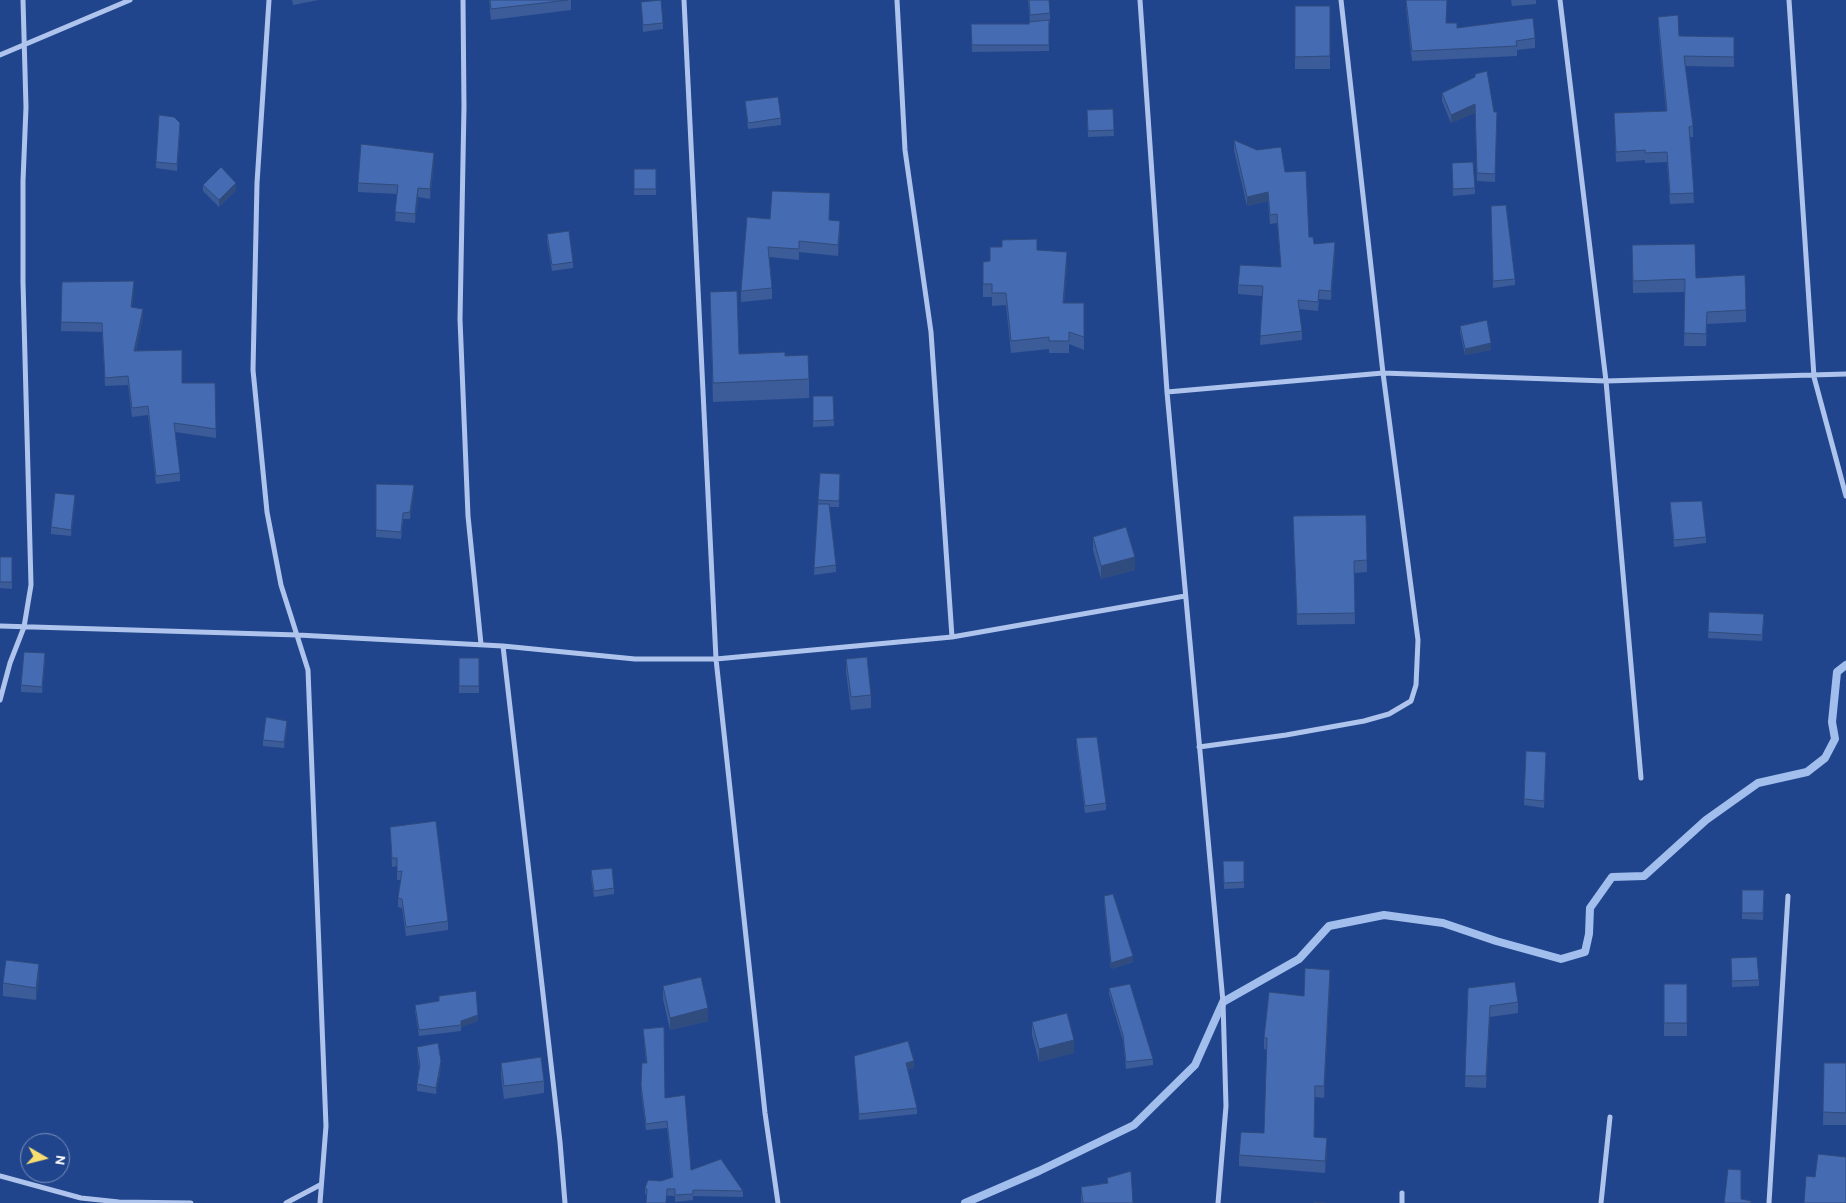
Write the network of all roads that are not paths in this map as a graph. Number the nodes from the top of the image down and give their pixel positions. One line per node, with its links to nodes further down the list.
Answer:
1 (23, 0): 11 (street)
2 (130, 0): 11 (street)
3 (269, 0): 22 (street)
4 (463, 0): 24 (street)
5 (684, 0): 26 (street)
6 (897, 0): 23 (street)
7 (1140, 0): 17 (street)
8 (1342, 0): 13 (street)
9 (1560, 0): 16 (street)
10 (1789, 0): 15 (street)
11 (26, 43): 12 (street); 21 (street)
12 (0, 55)
13 (1383, 373): 16 (street); 17 (street); 28 (street)
14 (1846, 374): 15 (street)
15 (1814, 377): 16 (street); 18 (street)
16 (1606, 381): 29 (street)
17 (1166, 392): 19 (street)
18 (1846, 496)
19 (1185, 596): 23 (street); 28 (street)
20 (0, 626): 21 (street)
21 (24, 627): 22 (street); 27 (street)
22 (298, 635): 24 (street); 33 (street)
23 (952, 636): 26 (street)
24 (481, 644): 25 (street)
25 (503, 646): 26 (street); 38 (street)
26 (716, 659): 39 (street)
27 (0, 700)
28 (1199, 747): 40 (street)
29 (1641, 778)
30 (1788, 896): 43 (street)
31 (1610, 1117): 42 (street)
32 (0, 1176): 35 (street)
33 (320, 1185): 36 (street); 37 (street)
34 (1402, 1193): 41 (street)
35 (192, 1203)
36 (286, 1203)
37 (320, 1203)
38 (565, 1203)
39 (778, 1203)
40 (1218, 1203)
41 (1402, 1203)
42 (1602, 1203)
43 (1769, 1203)

